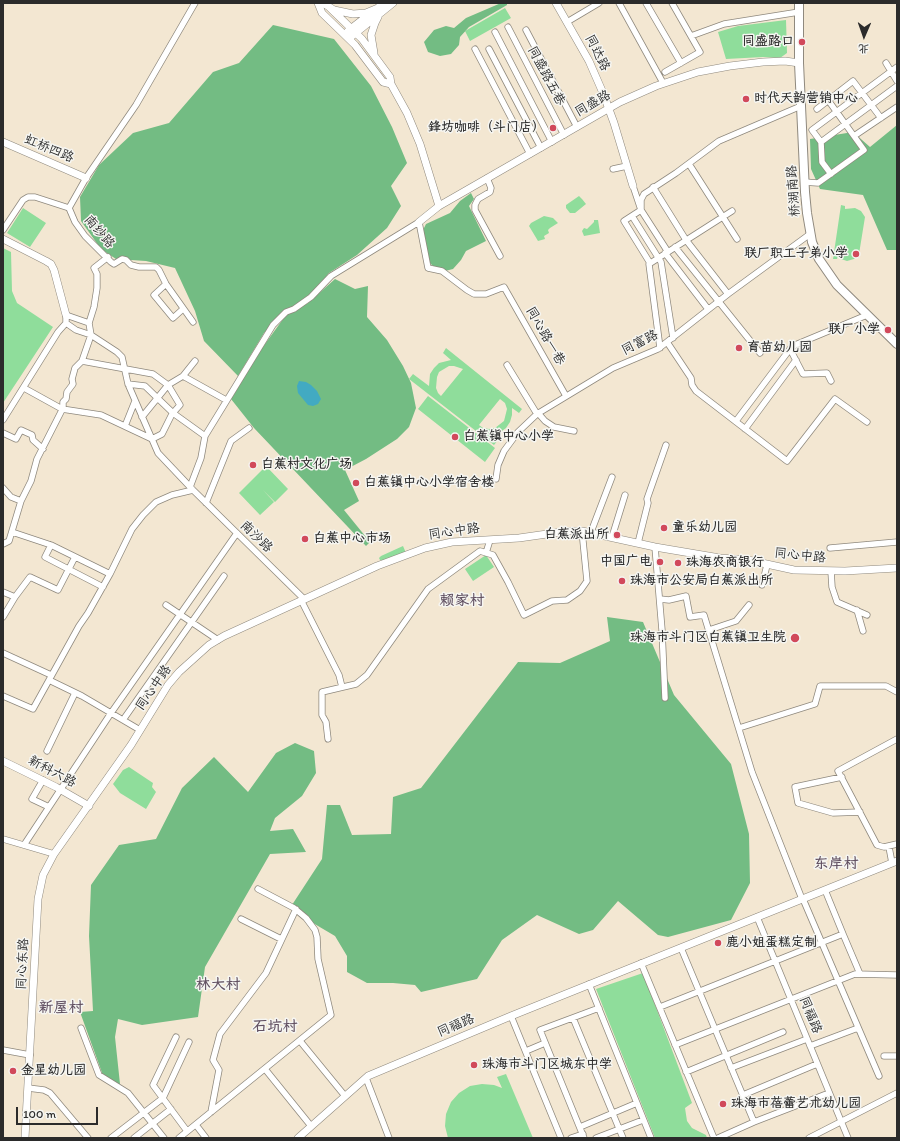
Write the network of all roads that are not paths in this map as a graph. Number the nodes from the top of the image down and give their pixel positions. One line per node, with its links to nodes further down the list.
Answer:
1 (196, 3): 54 (street)
2 (318, 3): 17 (street)
3 (393, 3): 11 (street)
4 (556, 3): 12 (street, 同达路)
5 (599, 3): 12 (street)
6 (619, 3): 28 (street)
7 (646, 3): 22 (street)
8 (672, 3): 18 (street)
9 (326, 5): 11 (street); 15 (street)
10 (799, 7): 18 (street); 23 (main road, 桥湖南路)
11 (381, 8): 15 (street); 21 (street)
12 (567, 22): 37 (street, 同达路)
13 (508, 26): 43 (street, 同盛路五巷)
14 (526, 30): 42 (street)
15 (353, 31): 17 (street); 21 (street)
16 (494, 32): 46 (street)
17 (347, 36): 30 (street)
18 (691, 36): 22 (street)
19 (475, 49): 49 (street)
20 (489, 49): 48 (street)
21 (377, 60): 30 (street)
22 (681, 63): 27 (street)
23 (798, 63): 35 (main road, 桥湖南路); 37 (street, 同盛路)
24 (886, 63): 26 (street)
25 (897, 67): 26 (street)
26 (891, 71): 29 (street); 32 (street)
27 (665, 72)
28 (662, 81)
29 (897, 81)
30 (390, 84): 59 (street)
31 (897, 86): 34 (street)
32 (862, 93): 33 (street); 34 (street); 39 (street)
33 (828, 100): 38 (street); 39 (street)
34 (871, 105): 40 (street); 41 (street)
35 (801, 106): 50 (street); 56 (main road, 桥湖南路)
36 (897, 107): 40 (street)
37 (609, 109): 42 (street, 同盛路); 51 (street, 同达路)
38 (817, 109)
39 (836, 112): 41 (street); 47 (street)
40 (881, 118): 44 (street)
41 (845, 124): 44 (street); 47 (street)
42 (577, 127): 43 (street, 同盛路)
43 (564, 135): 46 (street, 同盛路)
44 (854, 136): 53 (street)
45 (3, 142): 54 (street, 虹桥四路)
46 (552, 142): 48 (street, 同盛路)
47 (821, 142): 53 (street)
48 (541, 148): 49 (street, 同盛路)
49 (530, 154): 55 (street, 同盛路)
50 (689, 164): 58 (street); 64 (street)
51 (627, 166): 52 (street); 57 (street, 同达路)
52 (614, 169)
53 (831, 174): 56 (street)
54 (86, 178): 60 (street)
55 (487, 178): 59 (street, 同盛路); 73 (street)
56 (804, 182): 67 (main road, 桥湖南路)
57 (633, 186): 61 (street)
58 (653, 187): 61 (street); 70 (street)
59 (439, 206): 65 (street, 同盛路)
60 (69, 208): 66 (street); 75 (street, 南纱路)
61 (641, 210): 63 (street); 72 (street)
62 (732, 211): 64 (street)
63 (632, 216): 74 (street); 76 (street)
64 (722, 217): 69 (street); 70 (street)
65 (419, 222): 103 (street, 同心路一巷); 105 (street)
66 (3, 230)
67 (810, 234): 78 (street, 同富路); 82 (main road, 桥湖南路)
68 (3, 239): 83 (street)
69 (737, 239)
70 (686, 240): 71 (street); 78 (street)
71 (675, 247): 72 (street); 79 (street)
72 (667, 253): 74 (street); 81 (street)
73 (500, 256)
74 (659, 257): 76 (street); 87 (street)
75 (108, 258): 77 (street); 85 (street, 南纱路)
76 (650, 263): 90 (street)
77 (166, 284): 80 (street); 80 (street)
78 (728, 294): 79 (street, 同富路)
79 (718, 301): 81 (street, 同富路); 92 (street)
80 (184, 309): 84 (street)
81 (708, 309): 87 (street, 同富路)
82 (867, 315): 89 (main road, 桥湖南路); 91 (street)
83 (66, 319): 85 (street); 86 (street, 南沙路); 102 (street)
84 (193, 322)
85 (89, 323): 86 (street, 南纱路)
86 (91, 335): 94 (street); 97 (street, 南沙路)
87 (673, 338): 88 (street, 同富路)
88 (667, 342): 90 (street, 同富路); 112 (street)
89 (897, 344)
90 (660, 348): 103 (street, 同富路)
91 (790, 349): 93 (street); 112 (street)
92 (760, 353)
93 (796, 360): 99 (street); 116 (street)
94 (82, 361): 97 (street); 107 (street)
95 (195, 361): 98 (street)
96 (507, 365): 109 (street)
97 (125, 368): 100 (street, 南沙路); 101 (street)
98 (183, 376): 101 (street); 105 (street)
99 (831, 381)
100 (128, 384): 104 (street); 106 (street, 南沙路)
101 (168, 386): 104 (street); 108 (street)
102 (24, 388): 107 (street); 111 (street)
103 (566, 396): 109 (street, 同富路)
104 (158, 398): 108 (street); 110 (street)
105 (226, 400): 119 (street)
106 (135, 401): 110 (street, 南沙路); 114 (street)
107 (62, 409): 114 (street); 122 (street)
108 (173, 413): 119 (street); 120 (street)
109 (537, 414): 117 (street); 124 (street, 同富路)
110 (142, 417): 120 (street, 南沙路)
111 (3, 420)
112 (736, 421): 116 (street)
113 (866, 422): 116 (street)
114 (125, 426): 120 (street)
115 (248, 428): 129 (street)
116 (745, 429)
117 (574, 431)
118 (3, 433): 122 (street)
119 (205, 436): 126 (street)
120 (152, 439): 126 (street, 南沙路)
121 (666, 445): 137 (street)
122 (43, 449): 128 (street)
123 (612, 477): 132 (street)
124 (496, 479)
125 (3, 488): 128 (street)
126 (192, 488): 129 (street, 南沙路); 148 (street)
127 (625, 495): 134 (street)
128 (21, 501): 131 (street)
129 (206, 503): 133 (street, 南沙路)
130 (582, 531): 132 (street, 同心中路); 135 (street, 同心中路); 142 (street)
131 (12, 532): 138 (street); 139 (street)
132 (591, 532): 134 (street, 同心中路)
133 (237, 533): 154 (street, 南沙路); 159 (street)
134 (612, 537): 137 (street, 同心中路)
135 (490, 540): 142 (street); 154 (street, 同心中路)
136 (897, 542): 141 (street)
137 (638, 543): 140 (street, 同心中路)
138 (3, 544)
139 (51, 545): 143 (street); 146 (street)
140 (655, 547): 144 (street, 同心中路); 155 (street)
141 (830, 548)
142 (486, 553): 168 (street)
143 (75, 557): 146 (street); 148 (street)
144 (767, 565): 147 (street, 同心中路); 150 (street)
145 (897, 568): 147 (street, 同心中路)
146 (68, 569): 151 (street); 153 (street)
147 (831, 572): 158 (street)
148 (110, 574): 151 (street)
149 (224, 576): 162 (street)
150 (762, 585)
151 (103, 587): 167 (street)
152 (3, 592): 153 (street)
153 (15, 597): 161 (street)
154 (303, 599): 165 (street, 同心中路); 168 (street, 南沙路)
155 (660, 599): 163 (street); 172 (street)
156 (166, 604): 159 (street)
157 (749, 605): 163 (street)
158 (857, 610): 160 (street); 164 (street)
159 (180, 614): 162 (street); 173 (street)
160 (867, 615)
161 (3, 617)
162 (192, 622): 165 (street); 174 (street)
163 (709, 630): 175 (street)
164 (863, 631)
165 (218, 640): 176 (street, 同心中路)
166 (3, 653): 167 (street)
167 (50, 677): 170 (street); 171 (street)
168 (342, 688): 177 (street)
169 (897, 692): 175 (street)
170 (75, 693): 173 (street); 179 (street)
171 (3, 696)
172 (665, 698)
173 (111, 713): 174 (street); 183 (street)
174 (123, 720): 176 (street)
175 (739, 728): 195 (street)
176 (140, 730): 184 (street, 同心中路)
177 (328, 739)
178 (897, 739): 181 (street)
179 (47, 751)
180 (3, 762): 182 (street, 新科六路)
181 (842, 777): 186 (street); 186 (street)
182 (43, 780): 183 (street, 新科六路); 185 (street)
183 (60, 789): 184 (street, 新科六路); 185 (street)
184 (89, 806): 191 (street, 同心东路)
185 (49, 807): 189 (street)
186 (860, 812): 190 (street)
187 (3, 839): 189 (street)
188 (897, 844): 190 (street)
189 (24, 845): 191 (street)
190 (889, 847): 192 (street)
191 (54, 854): 228 (street, 同心东路)
192 (894, 862): 194 (street, 同福路)
193 (258, 889): 196 (street)
194 (825, 890): 195 (street, 同福路); 199 (street)
195 (802, 899): 197 (street, 同福路); 201 (street)
196 (296, 909): 200 (street); 221 (street)
197 (757, 918): 202 (street, 同福路); 203 (street, 同福路)
198 (241, 919): 200 (street)
199 (843, 934): 201 (street); 205 (street)
200 (281, 939): 246 (street)
201 (822, 942): 203 (street); 207 (street)
202 (681, 948): 204 (street, 同福路); 209 (street)
203 (775, 961): 209 (street); 210 (street, 同福路)
204 (641, 963): 208 (street, 同福路); 211 (street)
205 (860, 974): 206 (street); 207 (street)
206 (897, 975)
207 (838, 980): 210 (street); 216 (street)
208 (589, 984): 212 (street); 213 (street, 同福路)
209 (699, 991): 211 (street); 217 (street)
210 (790, 1000): 217 (street); 220 (street, 同福路)
211 (660, 1007): 224 (street)
212 (599, 1008): 214 (street); 244 (street)
213 (511, 1016): 227 (street); 237 (street, 同福路)
214 (573, 1018): 223 (street); 248 (street)
215 (81, 1028): 247 (street)
216 (858, 1028): 225 (street); 236 (street)
217 (715, 1029): 224 (street); 229 (street)
218 (783, 1032): 229 (street)
219 (176, 1037): 243 (street)
220 (807, 1039): 225 (street, 同福路); 233 (street)
221 (300, 1041): 234 (street); 242 (street)
222 (189, 1042): 243 (street)
223 (545, 1043): 227 (street); 255 (street)
224 (675, 1045): 235 (street)
225 (810, 1046): 232 (street, 同福路)
226 (3, 1050): 228 (street)
227 (526, 1051): 269 (street)
228 (30, 1054): 238 (street, 同心东路)
229 (726, 1056): 233 (street); 235 (street)
230 (884, 1056): 231 (street)
231 (897, 1056)
232 (817, 1064): 239 (street, 同福路); 241 (street)
233 (731, 1068): 241 (street)
234 (265, 1069): 246 (street); 254 (street)
235 (686, 1072): 274 (street)
236 (879, 1076)
237 (366, 1078): 242 (street, 同福路); 268 (street)
238 (28, 1088): 260 (street, 同心东路); 261 (street)
239 (829, 1093): 250 (street, 同福路); 251 (street)
240 (897, 1093): 250 (street)
241 (742, 1095): 251 (street)
242 (345, 1096): 254 (street, 同福路)
243 (163, 1098): 245 (street); 247 (street)
244 (637, 1104): 248 (street); 249 (street)
245 (171, 1109): 252 (street); 257 (street)
246 (211, 1112): 253 (street)
247 (144, 1113): 252 (street); 262 (street)
248 (613, 1113): 255 (street); 256 (street)
249 (643, 1120): 256 (street); 273 (street)
250 (841, 1121): 276 (street); 277 (street, 同福路)
251 (754, 1122): 275 (street)
252 (152, 1124): 263 (street); 264 (street)
253 (196, 1125): 257 (street); 258 (street)
254 (311, 1126): 267 (street, 同福路)
255 (580, 1126): 259 (street)
256 (620, 1129): 271 (street); 272 (street)
257 (187, 1131): 265 (street)
258 (204, 1136): 266 (street)
259 (583, 1136): 270 (street)
260 (25, 1138)
261 (88, 1138)
262 (111, 1138)
263 (134, 1138)
264 (164, 1138)
265 (179, 1138)
266 (211, 1138)
267 (298, 1138)
268 (388, 1138)
269 (561, 1138)
270 (571, 1138)
271 (596, 1138)
272 (623, 1138)
273 (651, 1138)
274 (714, 1138)
275 (718, 1138)
276 (809, 1138)
277 (848, 1138)

